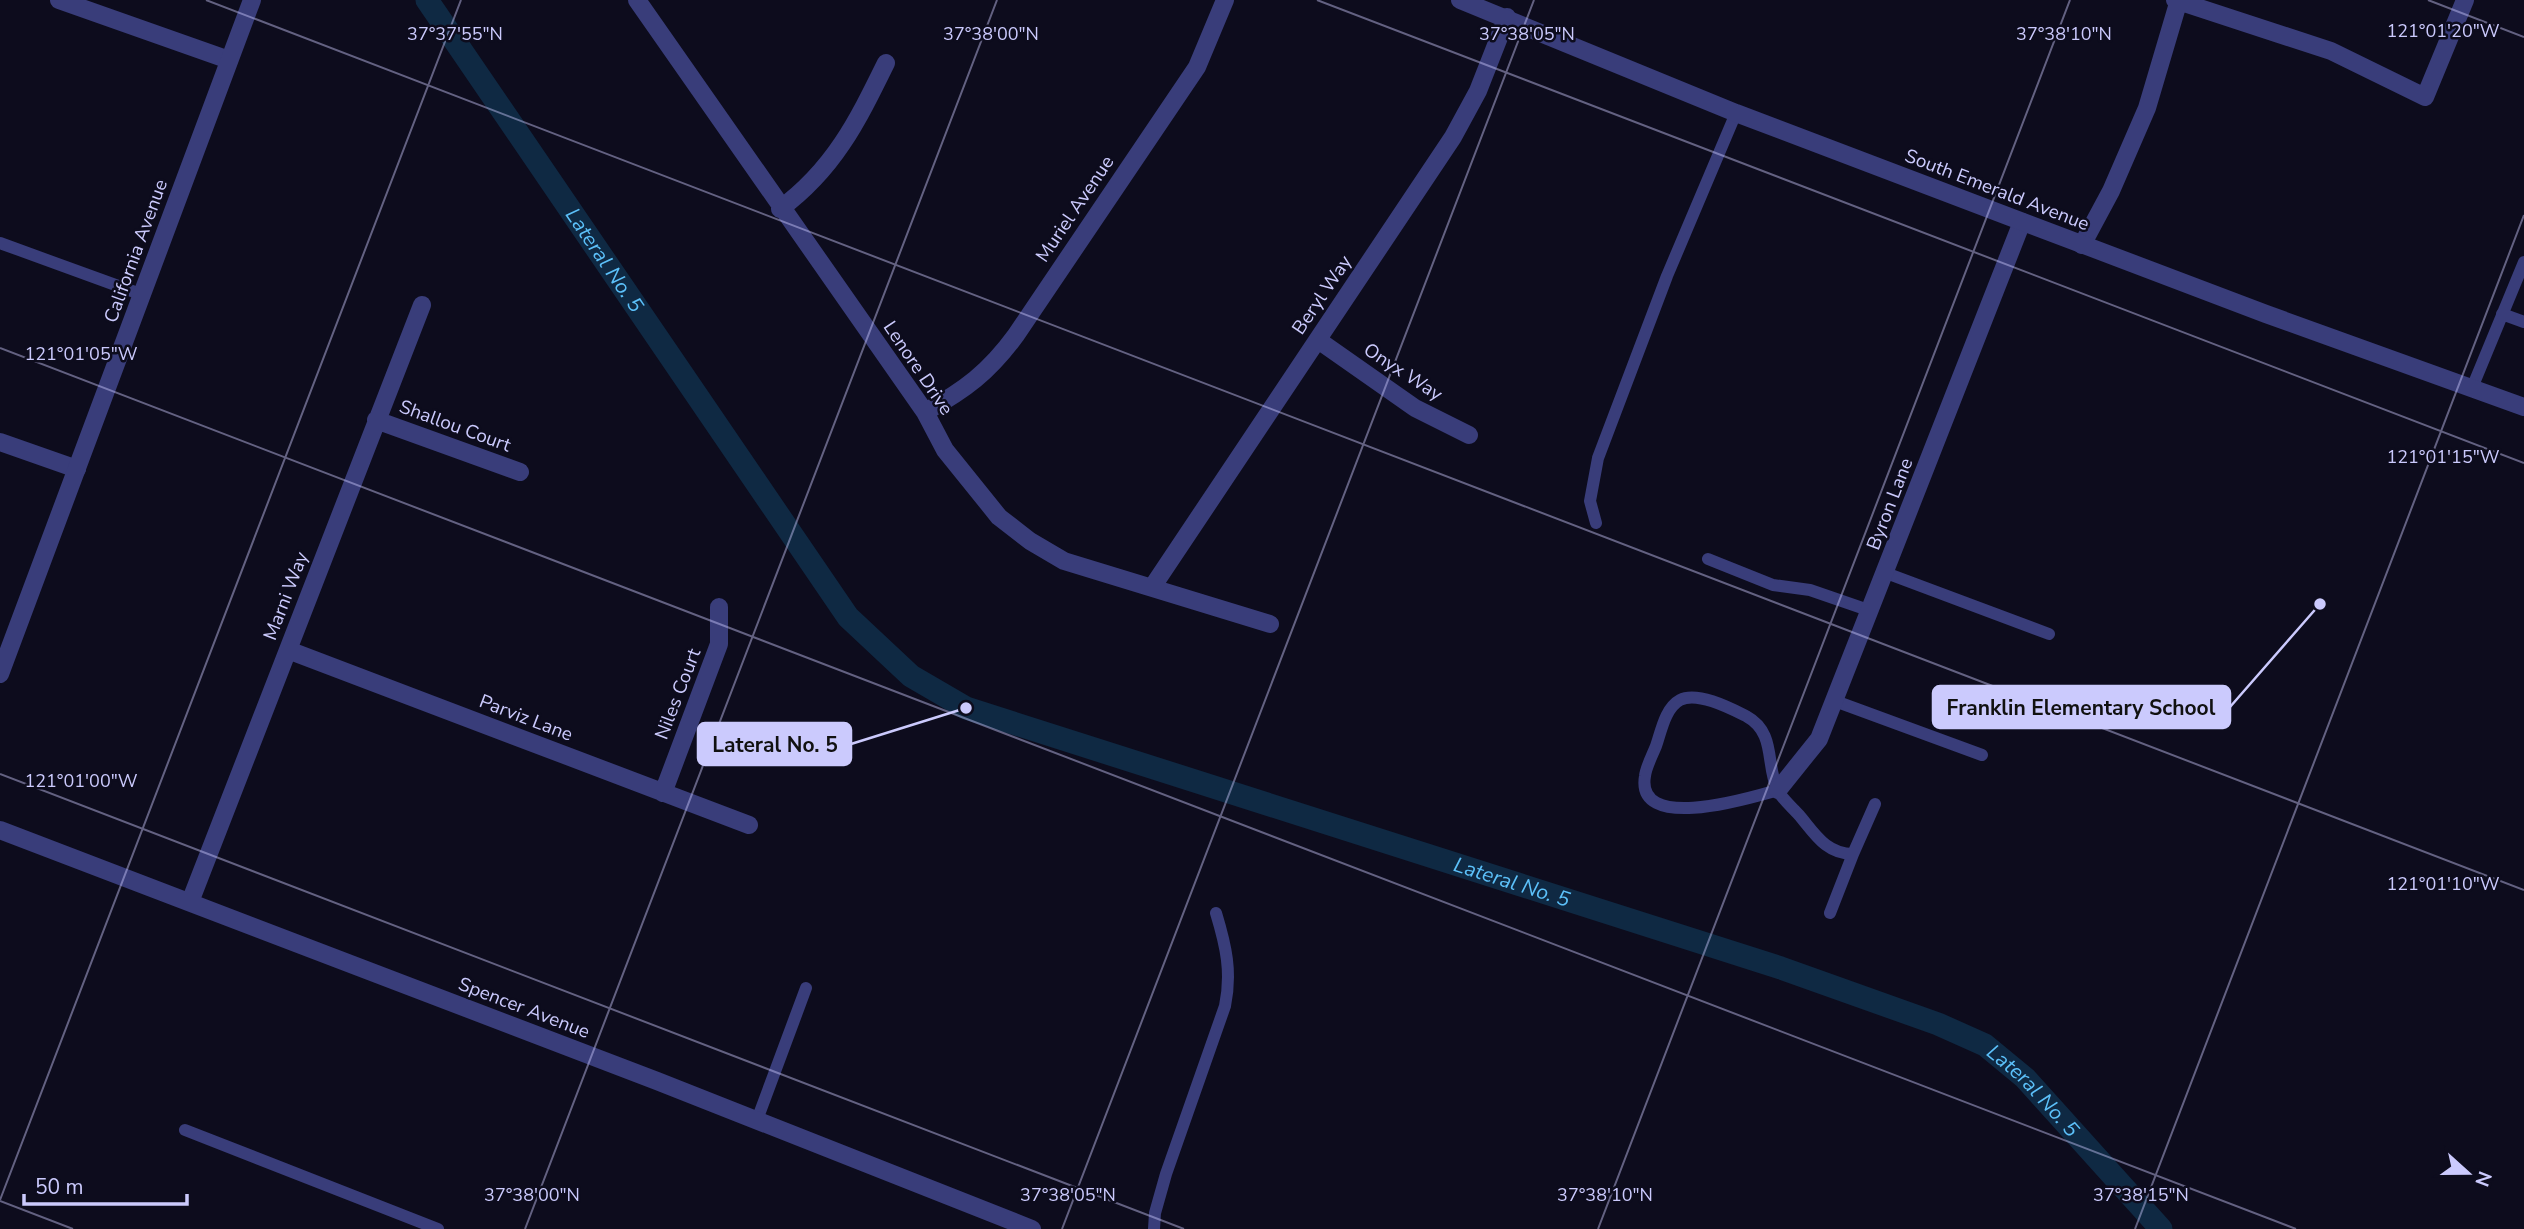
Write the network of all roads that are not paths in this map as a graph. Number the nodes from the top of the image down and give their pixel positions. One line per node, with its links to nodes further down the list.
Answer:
1 (59, 0): 9 (street)
2 (252, 0): 9 (street, California Avenue)
3 (637, 0): 12 (street, Lenore Drive)
4 (1225, 0): 24 (street, Muriel Avenue)
5 (1460, 0): 8 (street, South Emerald Avenue)
6 (2177, 0): 7 (street); 15 (street)
7 (2465, 0)
8 (1507, 18): 11 (street, South Emerald Avenue); 21 (street, Beryl Way)
9 (229, 60): 17 (street, California Avenue)
10 (886, 63): 12 (street)
11 (1736, 113): 13 (street, South Emerald Avenue); 30 (lane)
12 (780, 209): 24 (street, Lenore Drive)
13 (2022, 222): 15 (street, South Emerald Avenue); 32 (street, Byron Lane)
14 (0, 243): 17 (lane)
15 (2082, 244): 22 (street, South Emerald Avenue)
16 (2524, 262): 19 (lane)
17 (143, 295): 28 (street, California Avenue)
18 (422, 305): 25 (street, Marni Way)
19 (2502, 314): 20 (lane); 22 (lane)
20 (2524, 322)
21 (1318, 340): 26 (street, Onyx Way); 33 (street, Beryl Way)
22 (2472, 388): 23 (street, South Emerald Avenue)
23 (2524, 407)
24 (925, 412): 33 (street, Lenore Drive)
25 (376, 420): 29 (street, Shallou Court); 38 (street, Marni Way)
26 (1469, 435)
27 (0, 442): 28 (street)
28 (78, 469): 39 (street, California Avenue)
29 (520, 472)
30 (1595, 523)
31 (1708, 559): 35 (lane)
32 (1885, 573): 35 (street, Byron Lane); 37 (lane)
33 (1153, 586): 36 (street, Lenore Drive)
34 (719, 607): 43 (street, Niles Court)
35 (1871, 611): 40 (street, Byron Lane)
36 (1269, 624)
37 (2049, 634)
38 (288, 650): 43 (street, Parviz Lane); 48 (street, Marni Way)
39 (1, 667)
40 (1835, 701): 41 (lane); 42 (street, Byron Lane)
41 (1982, 755)
42 (1778, 790): 42 (lane); 47 (lane)
43 (663, 793): 45 (street, Parviz Lane)
44 (1875, 804): 47 (lane)
45 (749, 825)
46 (0, 830): 48 (street, Spencer Avenue)
47 (1853, 853): 50 (lane)
48 (190, 902): 52 (street, Spencer Avenue)
49 (1216, 913): 56 (lane)
50 (1830, 913)
51 (806, 988): 52 (lane)
52 (757, 1120): 55 (street, Spencer Avenue)
53 (185, 1130): 54 (lane)
54 (438, 1229)
55 (1032, 1229)
56 (1154, 1229)

